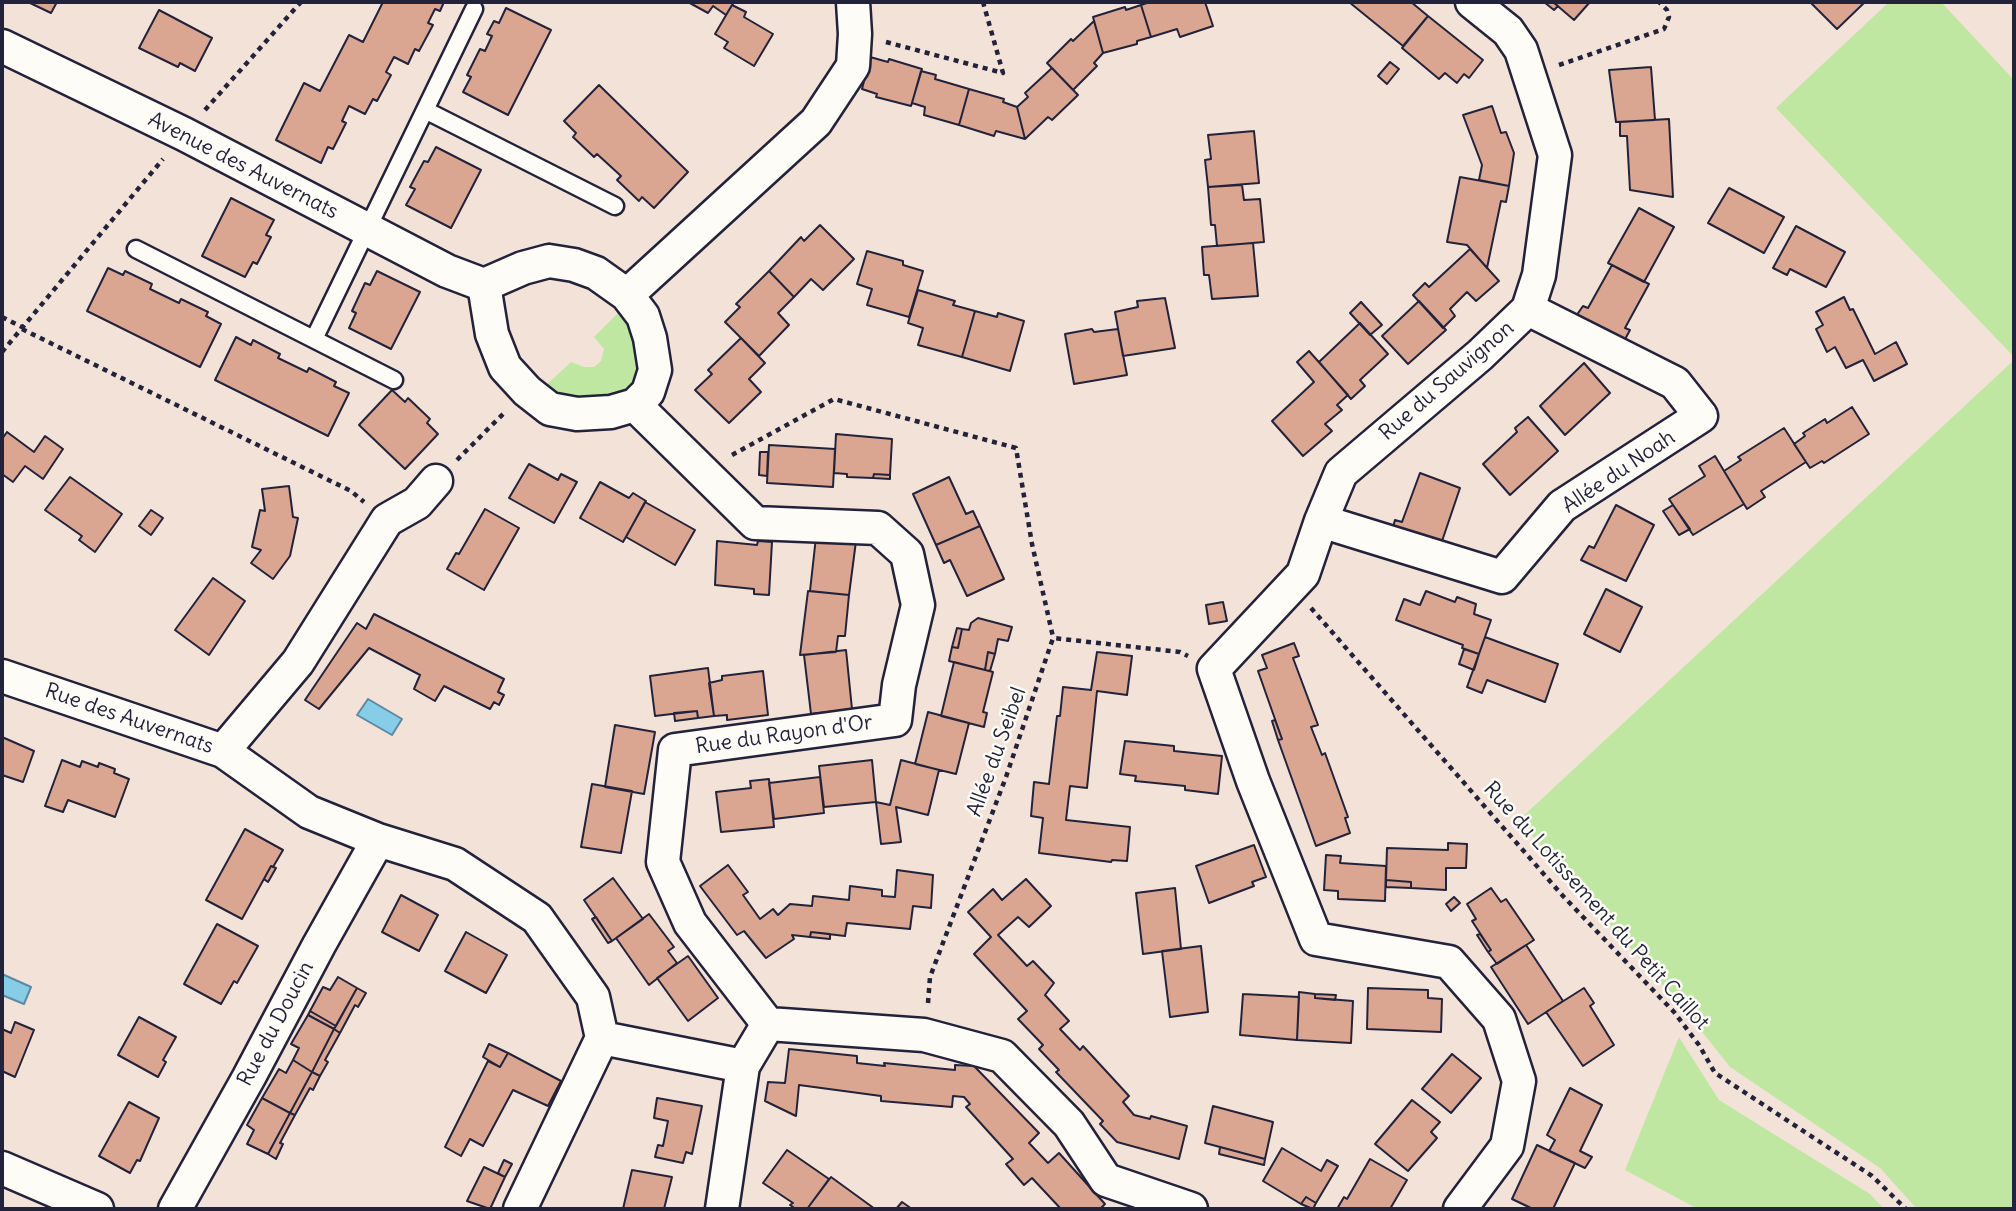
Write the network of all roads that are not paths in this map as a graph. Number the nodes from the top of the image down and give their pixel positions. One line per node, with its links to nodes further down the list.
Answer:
1 (853, 2): 10 (street)
2 (1472, 2): 11 (street, Rue du Sauvignon)
3 (474, 9): 5 (lane)
4 (2, 46): 7 (street, Avenue des Auvernats)
5 (425, 110): 6 (lane); 7 (lane)
6 (615, 206)
7 (367, 230): 9 (street, Avenue des Auvernats); 12 (lane)
8 (136, 249): 12 (lane)
9 (484, 285): 10 (street); 14 (street)
10 (627, 295): 14 (street)
11 (1528, 309): 16 (street, Rue du Sauvignon); 16 (street, Allée du Noah)
12 (314, 339): 13 (lane)
13 (394, 380)
14 (635, 405): 20 (street, Rue du Rayon d'Or)
15 (436, 481): 18 (street)
16 (1321, 521): 29 (street)
17 (2, 676): 18 (street, Rue des Auvernats)
18 (223, 751): 19 (street, Rue des Auvernats)
19 (378, 840): 21 (street, Rue des Auvernats); 25 (street, Rue du Doucin)
20 (768, 1024): 22 (street); 28 (street)
21 (602, 1038): 22 (street); 26 (street)
22 (743, 1066): 27 (street)
23 (2, 1168): 24 (street)
24 (97, 1209)
25 (175, 1209)
26 (520, 1209)
27 (722, 1209)
28 (1191, 1209)
29 (1460, 1209)

